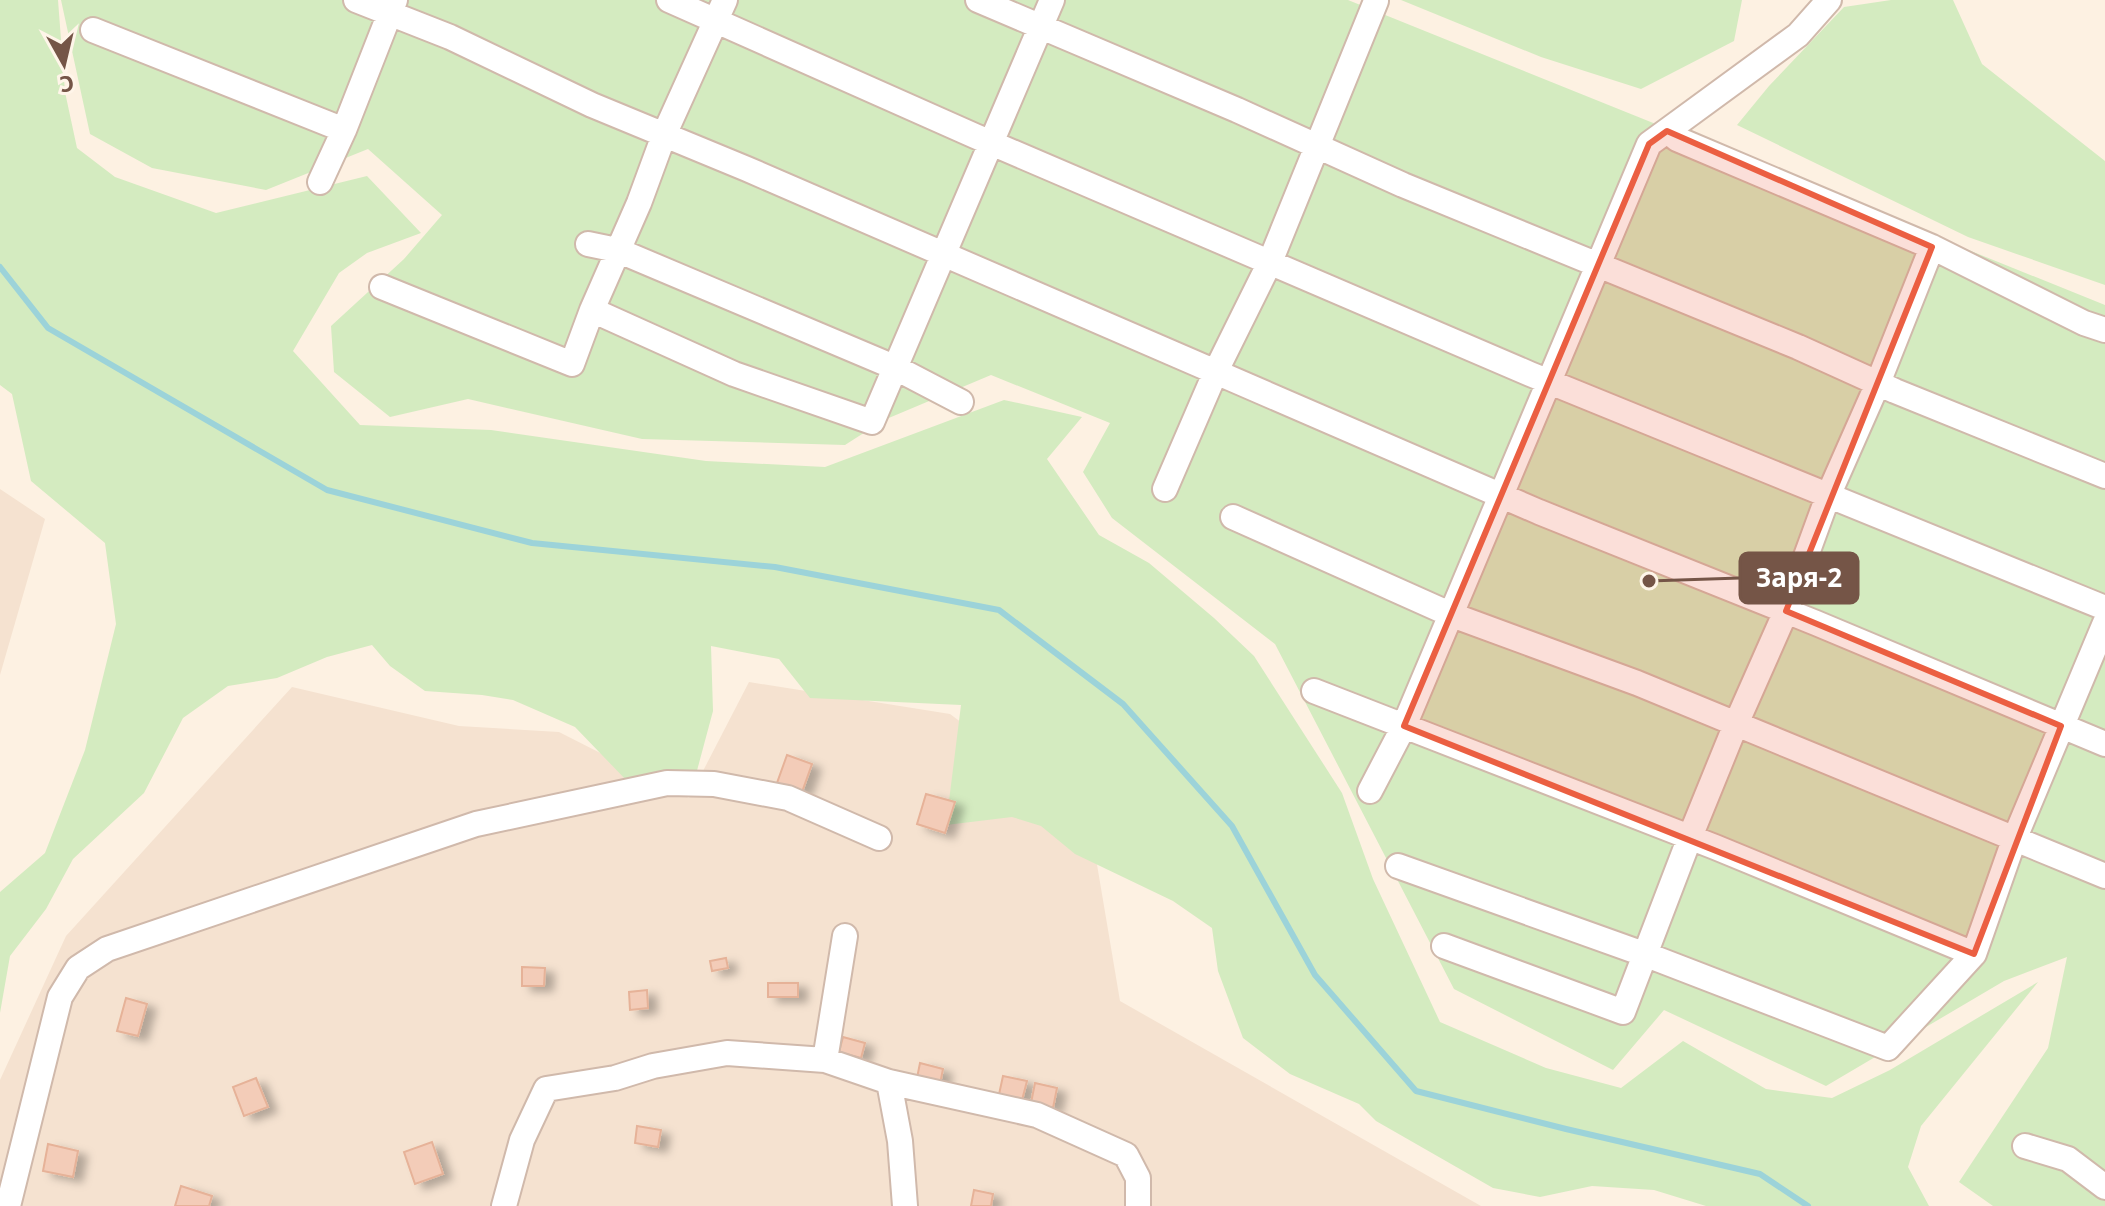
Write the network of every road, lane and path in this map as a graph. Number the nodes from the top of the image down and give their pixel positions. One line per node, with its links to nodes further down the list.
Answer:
1 (356, 0): 7 (street)
2 (669, 0): 8 (street)
3 (978, 0): 9 (street)
4 (1052, 0): 9 (street)
5 (1829, 0): 12 (street)
6 (1376, 1): 15 (street)
7 (392, 7): 11 (street); 13 (street)
8 (721, 10): 13 (street); 14 (street)
9 (1041, 27): 14 (street); 15 (street)
10 (93, 30): 11 (street)
11 (344, 130): 16 (street)
12 (1667, 131): 18 (street); 22 (street)
13 (664, 135): 19 (street); 20 (street)
14 (990, 143): 20 (street); 21 (street)
15 (1317, 146): 21 (street); 22 (street)
16 (320, 182)
17 (588, 244): 19 (street)
18 (1932, 247): 25 (street); 29 (street)
19 (617, 250): 24 (street); 26 (street)
20 (944, 254): 26 (street); 27 (street)
21 (1270, 262): 27 (street); 28 (street)
22 (1598, 265): 28 (street); 29 (street)
23 (382, 287): 24 (street)
24 (592, 310): 26 (street)
25 (2105, 330)
26 (894, 367): 30 (street)
27 (1216, 371): 32 (street); 33 (street)
28 (1547, 381): 33 (street); 34 (street)
29 (1878, 383): 31 (street); 34 (street)
30 (961, 402)
31 (2105, 476)
32 (1165, 489)
33 (1502, 496): 37 (street); 38 (street)
34 (1828, 496): 36 (street); 37 (street)
35 (1233, 517): 38 (street)
36 (2105, 608)
37 (1786, 611): 41 (street); 43 (street)
38 (1452, 615): 41 (street); 42 (street)
39 (2105, 623): 43 (street)
40 (1314, 691): 42 (street)
41 (1736, 724): 46 (street); 48 (street)
42 (1404, 726): 45 (street); 46 (street)
43 (2061, 726): 44 (street); 48 (street)
44 (2105, 744)
45 (1370, 791)
46 (1690, 837): 53 (street); 54 (street)
47 (879, 838): 59 (street)
48 (2014, 840): 50 (street); 54 (street)
49 (1398, 866): 53 (street)
50 (2105, 876)
51 (845, 936): 55 (street)
52 (1444, 946): 53 (street)
53 (1645, 954): 54 (street)
54 (1974, 954)
55 (825, 1060): 56 (street); 60 (street)
56 (889, 1082): 61 (street); 62 (street)
57 (2025, 1146): 58 (street)
58 (2105, 1187)
59 (8, 1206)
60 (504, 1206)
61 (905, 1206)
62 (1138, 1206)

